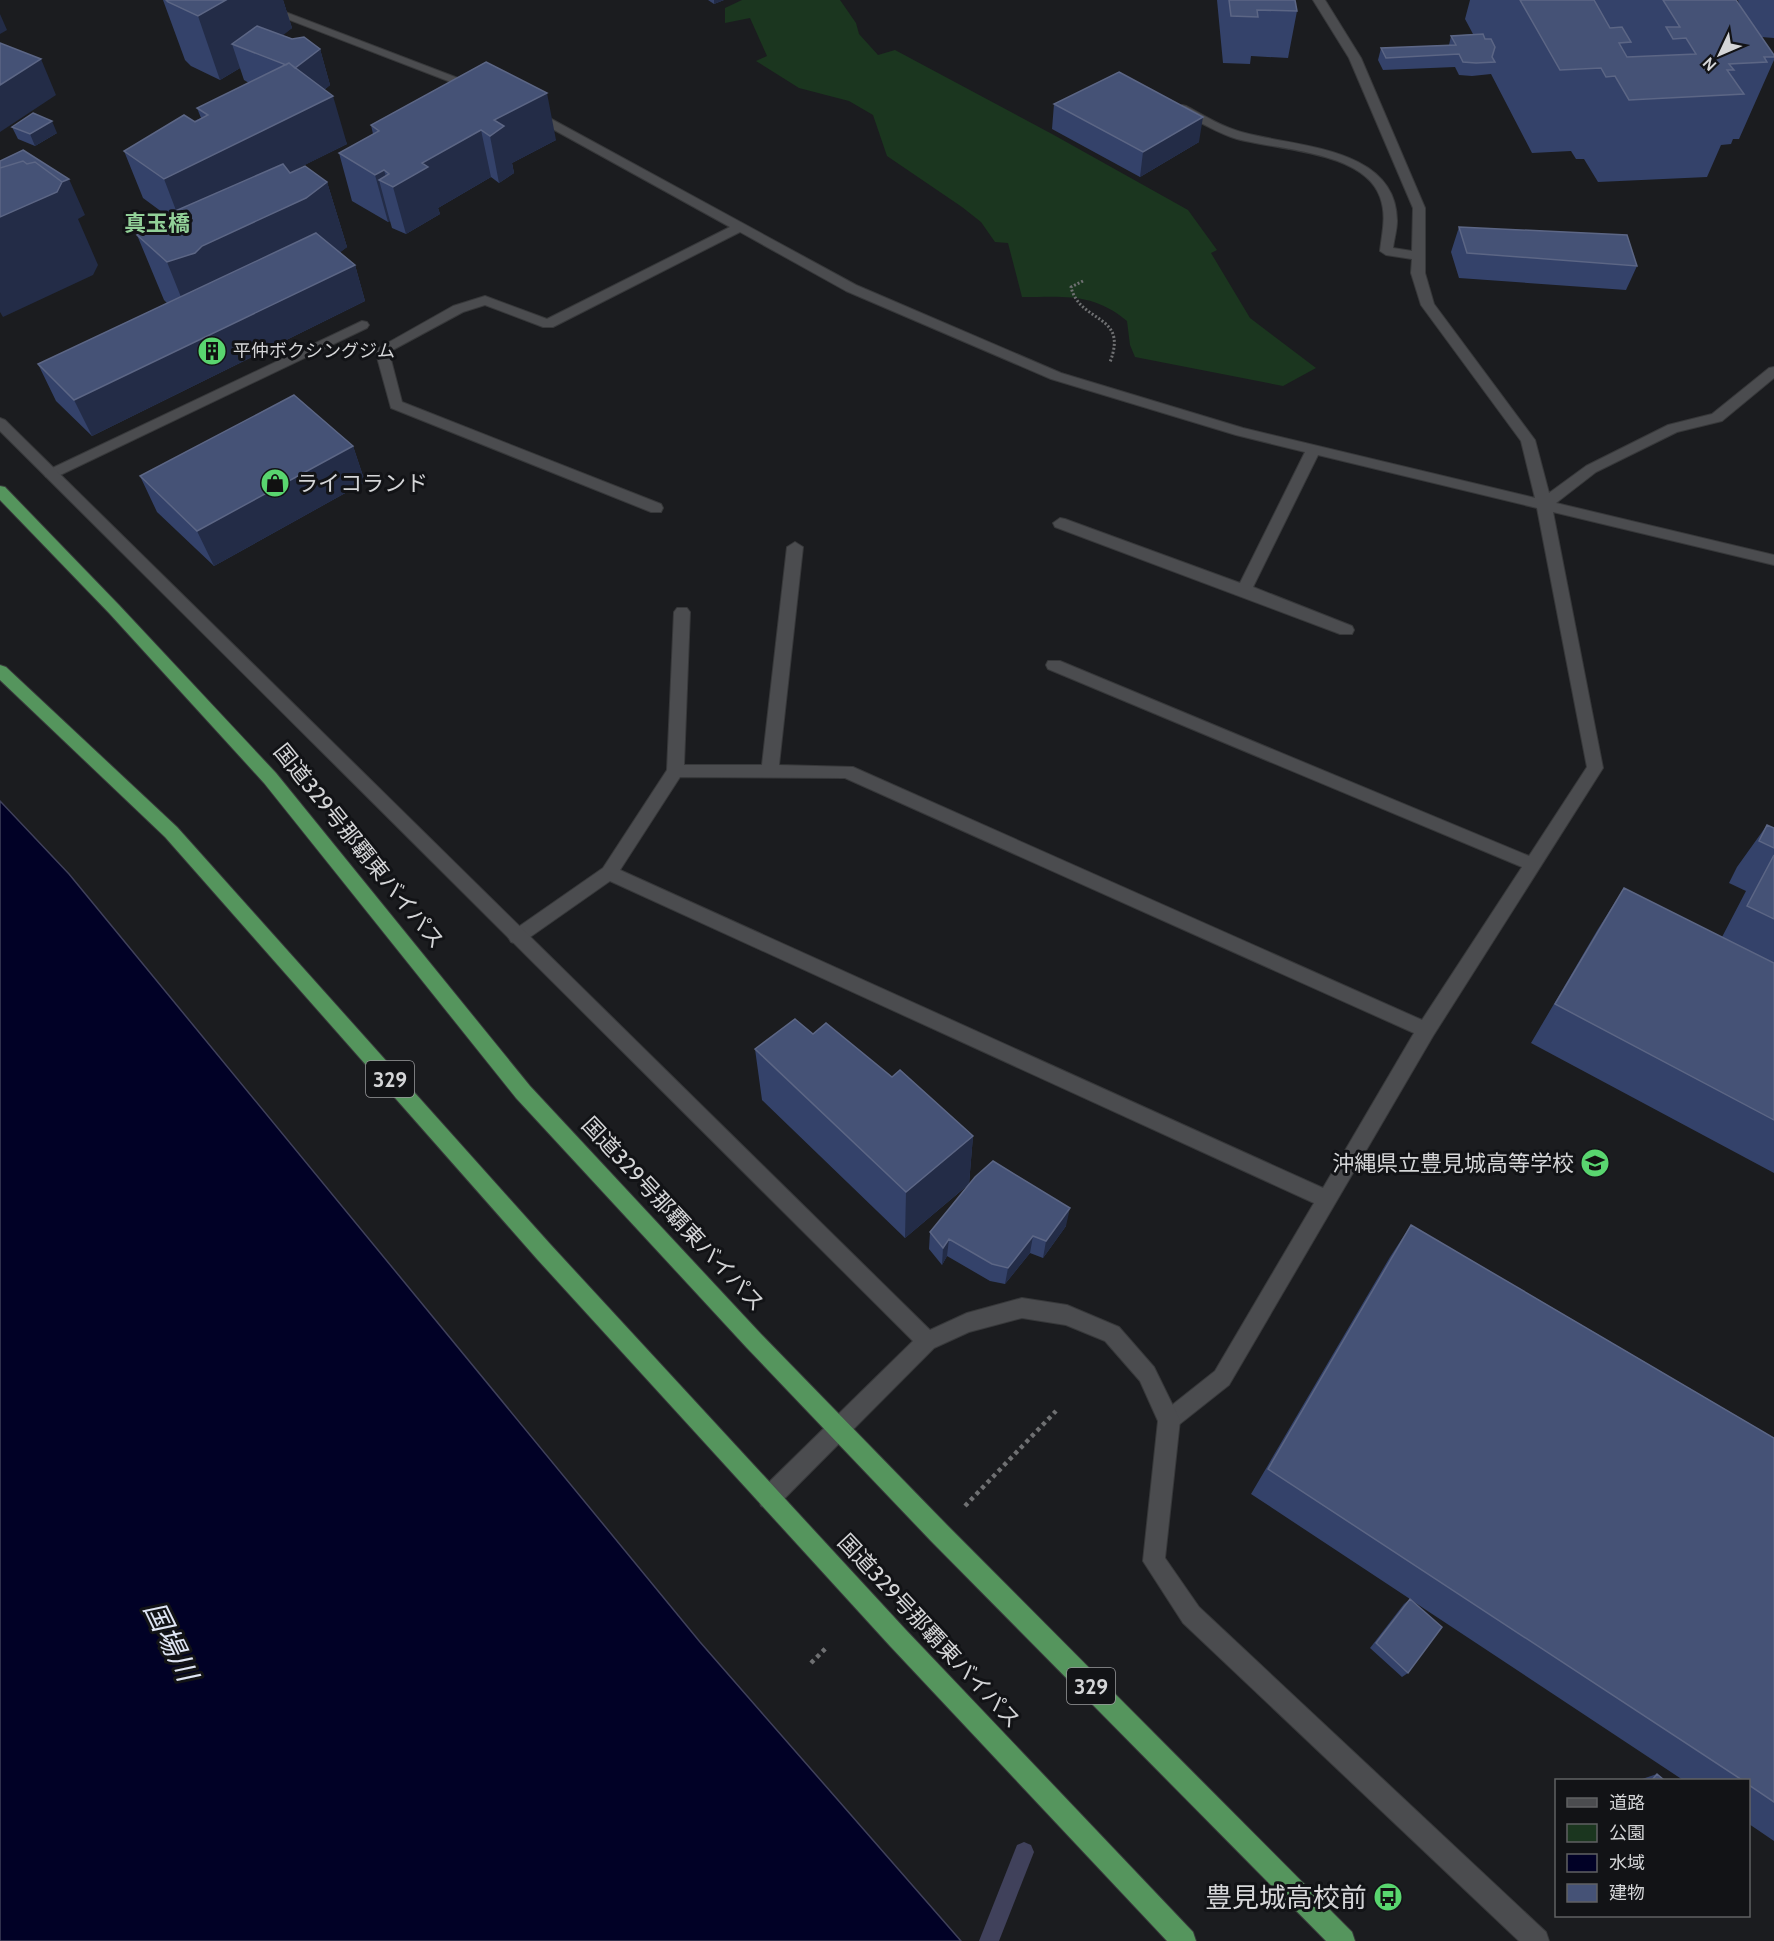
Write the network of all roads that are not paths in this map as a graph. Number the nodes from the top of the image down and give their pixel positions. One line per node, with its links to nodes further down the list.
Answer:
1 (244, 0): 3 (street)
2 (1319, 0): 7 (street)
3 (494, 94)
4 (1166, 101): 7 (street)
5 (525, 109): 6 (street)
6 (740, 227): 11 (street); 15 (street)
7 (1418, 256): 14 (street)
8 (362, 325): 12 (street)
9 (1774, 370): 14 (street)
10 (0, 423): 12 (street)
11 (1314, 449): 14 (street); 19 (street)
12 (51, 474): 28 (street)
13 (0, 491): 33 (highway, 国道329号那覇東バイパス / 329)
14 (1544, 504): 18 (street); 26 (street)
15 (656, 508)
16 (1060, 523): 19 (street)
17 (795, 547): 25 (street)
18 (1774, 560)
19 (1244, 590): 21 (street)
20 (682, 612): 24 (street)
21 (1346, 630)
22 (1054, 665): 26 (street)
23 (0, 671): 34 (highway, 国道329号那覇東バイパス / 329)
24 (675, 771): 25 (street); 27 (street)
25 (770, 772): 29 (street)
26 (1534, 865): 29 (street)
27 (609, 873): 28 (street); 30 (street)
28 (517, 937): 31 (street)
29 (1426, 1030): 30 (street)
30 (1327, 1199): 32 (street)
31 (927, 1341): 32 (street); 33 (street)
32 (1169, 1419): 37 (street)
33 (840, 1429): 34 (street); 36 (highway, 国道329号那覇東バイパス / 329)
34 (769, 1498): 35 (highway, 国道329号那覇東バイパス / 329)
35 (1184, 1941)
36 (1343, 1941)
37 (1537, 1941)

